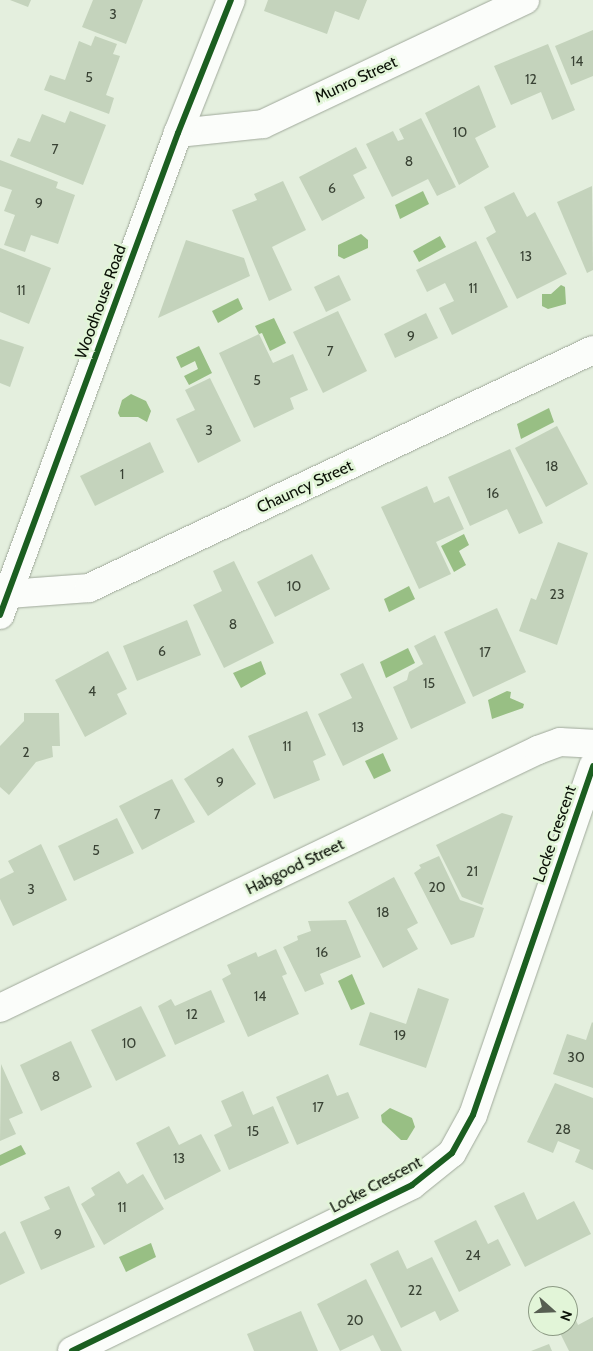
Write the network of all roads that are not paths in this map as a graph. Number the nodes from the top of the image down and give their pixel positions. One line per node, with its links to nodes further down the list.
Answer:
1 (231, 0): 3 (street, Woodhouse Road)
2 (525, 0): 3 (street, Munro Street)
3 (178, 133): 5 (street, Woodhouse Road)
4 (593, 350): 5 (street, Chauncy Street)
5 (4, 605)
6 (593, 744): 8 (street, Habgood Street)
7 (593, 766): 9 (street, Locke Crescent)
8 (0, 1008)
9 (72, 1351)

